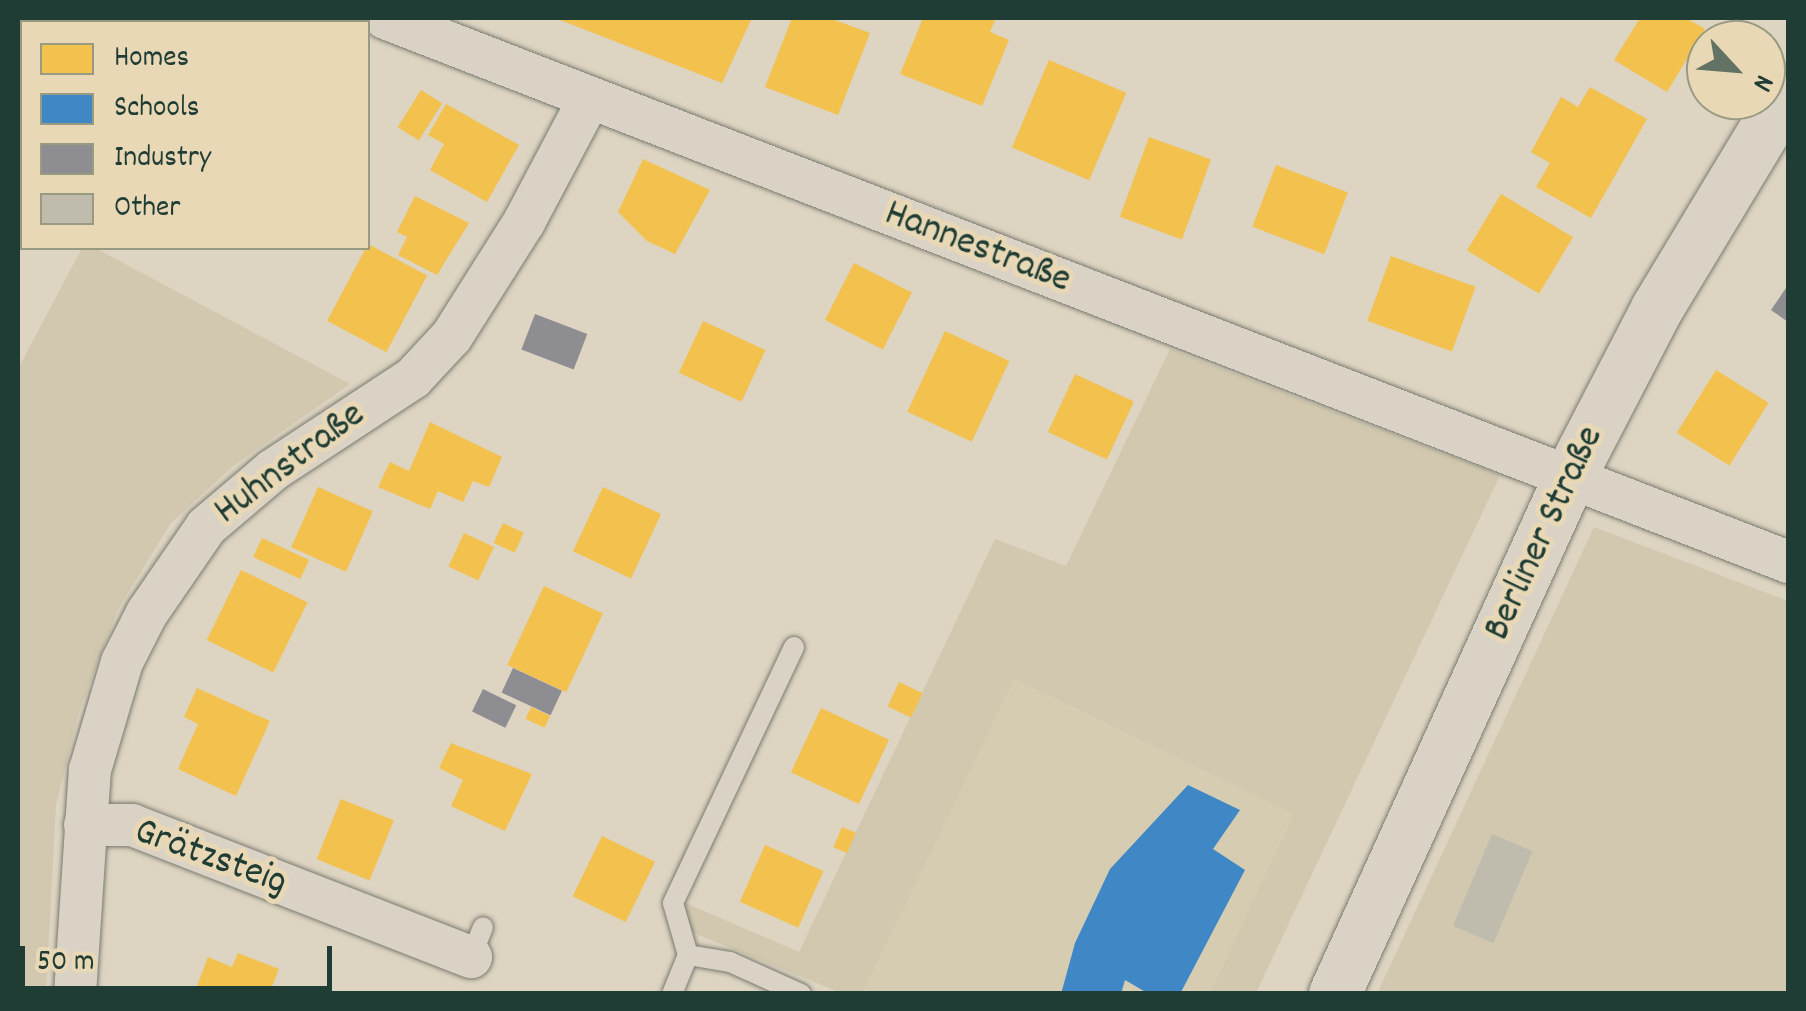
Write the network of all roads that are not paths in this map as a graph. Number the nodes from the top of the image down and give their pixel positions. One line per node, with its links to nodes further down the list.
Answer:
1 (386, 18): 3 (street, Hannestraße)
2 (1788, 92): 4 (street, Berliner Straße)
3 (589, 99): 4 (street, Hannestraße); 7 (street, Huhnstraße)
4 (1570, 477): 5 (street, Hannestraße); 13 (street, Berliner Straße)
5 (1788, 562)
6 (794, 647): 9 (lane)
7 (84, 826): 8 (street, Grätzsteig); 10 (street, Huhnstraße)
8 (477, 942)
9 (688, 955): 11 (lane); 12 (lane)
10 (75, 994)
11 (672, 994)
12 (801, 994)
13 (1335, 994)

